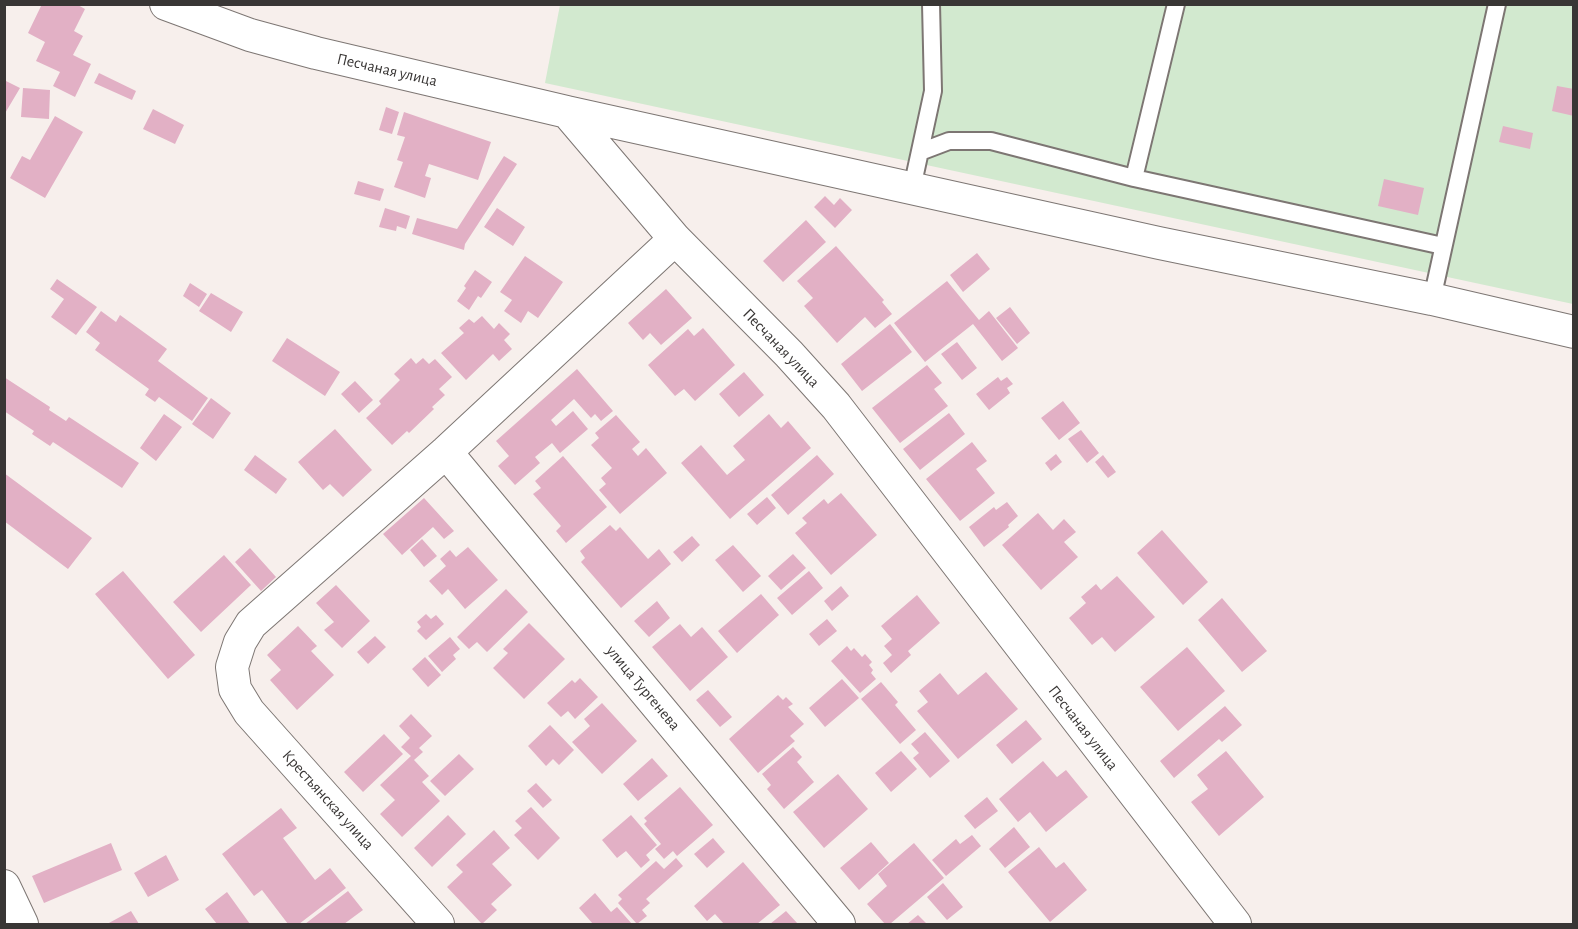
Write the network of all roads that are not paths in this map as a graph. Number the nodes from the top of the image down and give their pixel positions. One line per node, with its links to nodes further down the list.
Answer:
1 (166, 4): 5 (street, Песчаная улица)
2 (931, 4): 6 (lane)
3 (1176, 4): 7 (lane)
4 (1497, 4): 10 (lane)
5 (567, 112): 8 (street); 9 (street, Песчаная улица)
6 (920, 152): 7 (lane); 8 (lane)
7 (1134, 178): 10 (lane)
8 (912, 188): 11 (street)
9 (675, 239): 13 (street); 18 (street, Песчаная улица)
10 (1443, 246): 11 (lane)
11 (1432, 299): 12 (street)
12 (1574, 332)
13 (446, 452): 16 (street, Крестьянская улица); 17 (street, улица Тургенева)
14 (4, 886): 15 (street)
15 (22, 924)
16 (438, 924)
17 (839, 924)
18 (1235, 924)

